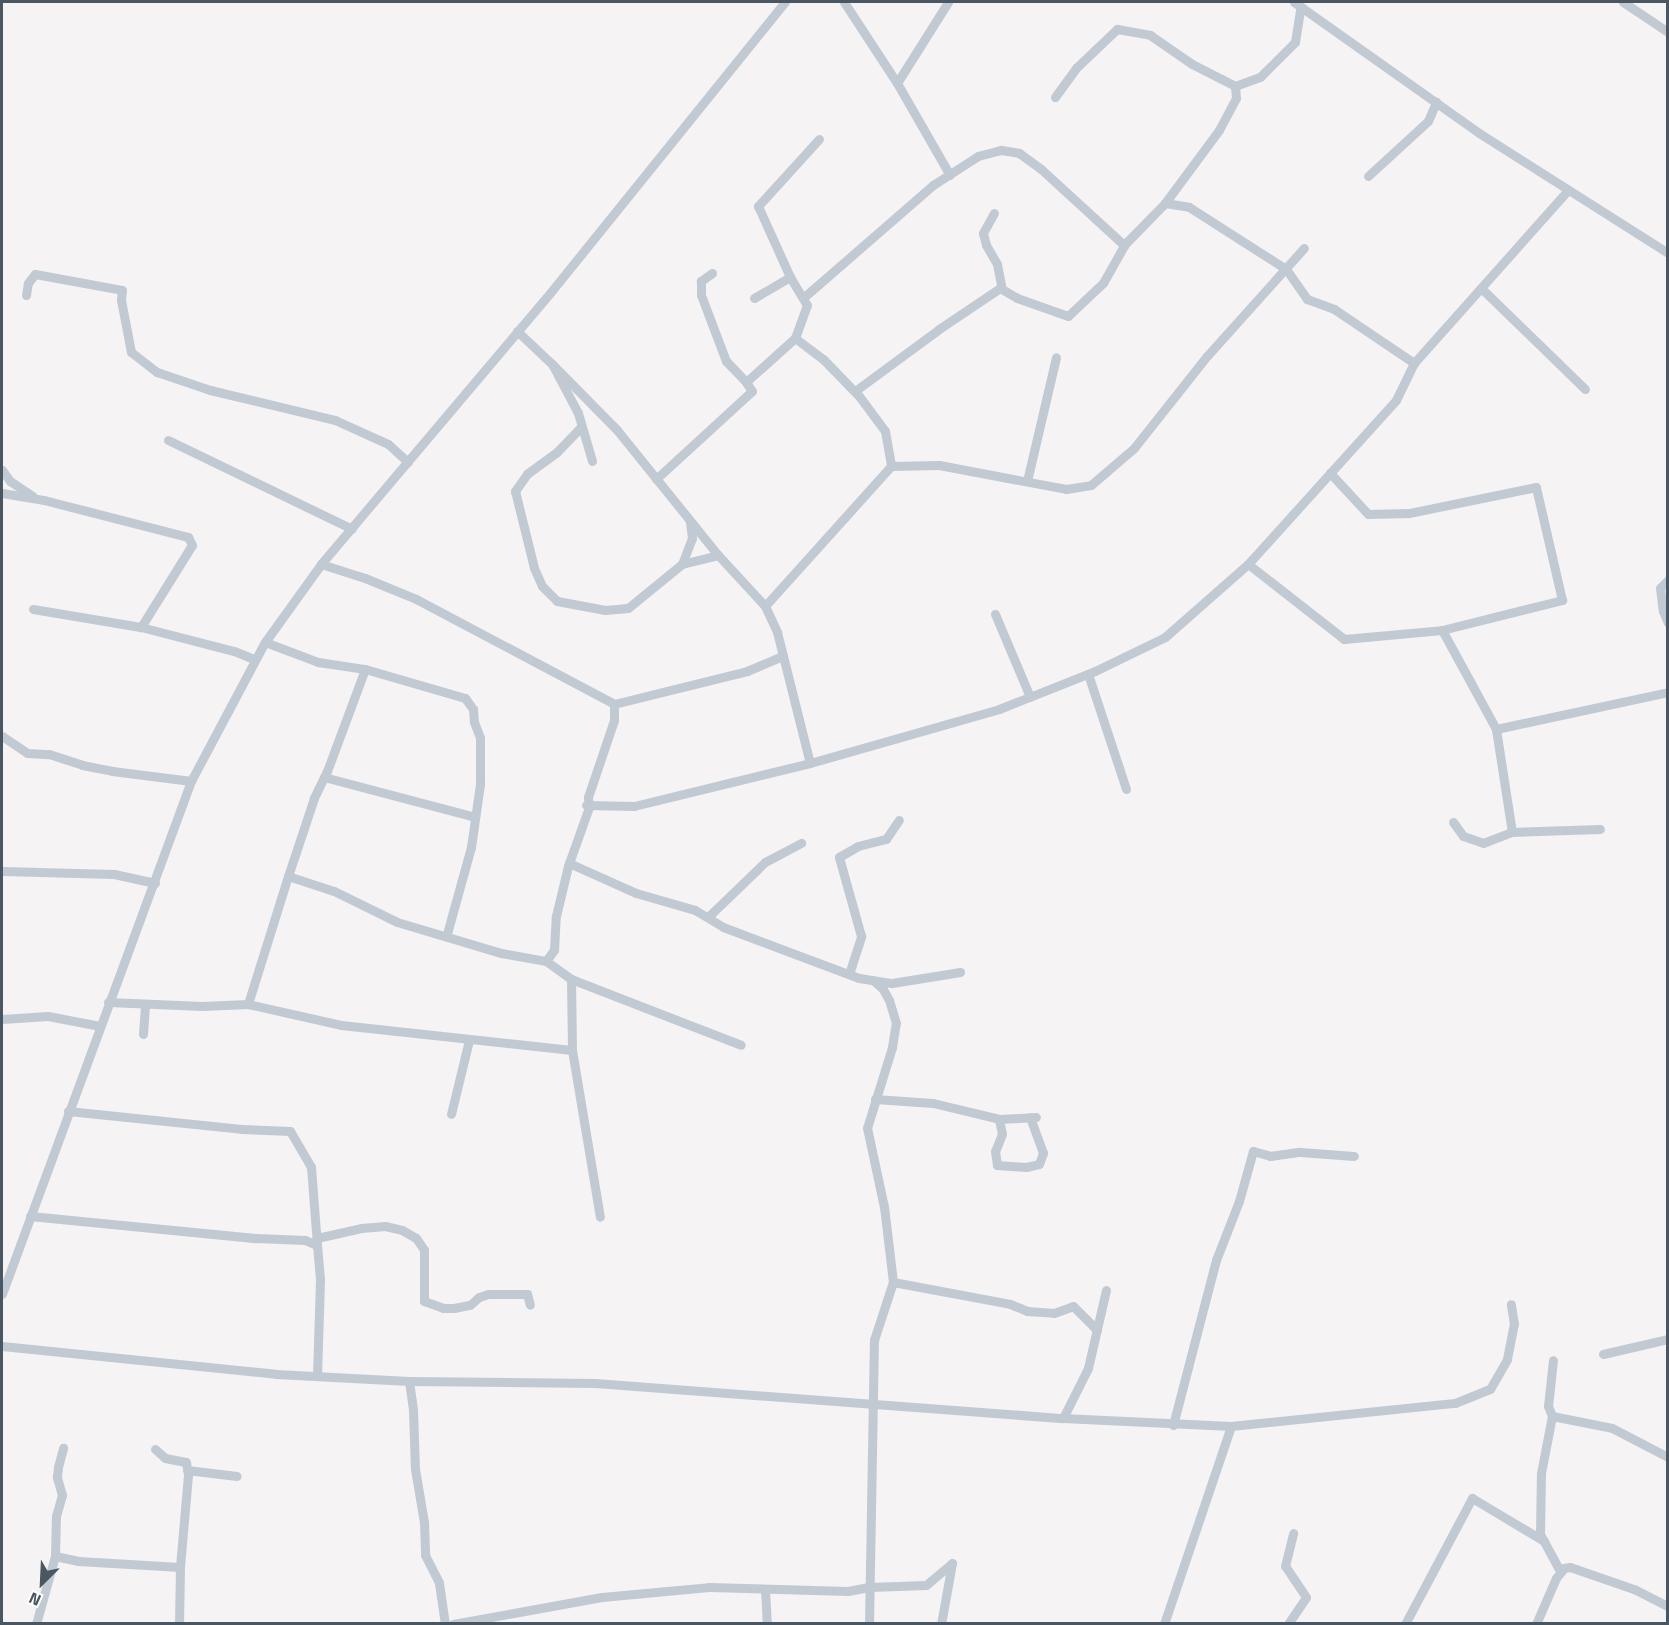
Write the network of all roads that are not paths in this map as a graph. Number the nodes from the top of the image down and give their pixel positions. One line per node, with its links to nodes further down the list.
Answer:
1 (785, 2): 28 (street)
2 (844, 2): 7 (street)
3 (948, 2): 7 (street)
4 (1623, 2): 6 (street)
5 (1297, 4): 8 (street); 10 (street)
6 (1668, 32)
7 (897, 83): 12 (street)
8 (1235, 86): 9 (street); 15 (street)
9 (1055, 97)
10 (1436, 102): 13 (street); 14 (street)
11 (819, 139): 22 (street)
12 (950, 175): 17 (street); 27 (street)
13 (1368, 176)
14 (1568, 190): 19 (street); 23 (street)
15 (1165, 203): 17 (street); 20 (street)
16 (994, 213): 24 (street)
17 (1125, 244): 24 (street)
18 (1304, 248): 20 (street)
19 (1668, 253)
20 (1286, 268): 31 (street); 44 (street)
21 (712, 273): 33 (street)
22 (790, 278): 26 (street); 27 (street)
23 (1481, 288): 31 (street); 34 (street)
24 (1002, 289): 35 (street)
25 (26, 295): 39 (street)
26 (754, 298)
27 (803, 298): 29 (street)
28 (517, 331): 32 (street); 39 (street)
29 (795, 338): 33 (street); 35 (street)
30 (1056, 357): 44 (street)
31 (1413, 363): 42 (street)
32 (552, 364): 36 (street); 43 (street)
33 (746, 382): 43 (street)
34 (1585, 389)
35 (855, 391): 40 (street)
36 (581, 427): 38 (street); 51 (street)
37 (168, 440): 48 (street)
38 (592, 461)
39 (408, 462): 48 (street)
40 (891, 466): 44 (street); 54 (street)
41 (2, 470): 46 (street)
42 (1330, 473): 52 (street); 59 (street)
43 (656, 479): 47 (street)
44 (1028, 481)
45 (2, 493): 46 (street)
46 (36, 499): 58 (street)
47 (689, 520): 49 (street); 51 (street)
48 (352, 529): 50 (street)
49 (718, 555): 51 (street); 54 (street)
50 (321, 564): 60 (street); 67 (street)
51 (682, 564)
52 (1248, 564): 59 (street); 64 (street)
53 (1668, 580): 57 (street)
54 (765, 606): 61 (street)
55 (33, 609): 58 (street)
56 (995, 614): 66 (street)
57 (1668, 623)
58 (141, 627): 62 (street)
59 (1442, 630): 68 (street)
60 (265, 642): 62 (street); 63 (street)
61 (783, 656): 67 (street); 70 (street)
62 (254, 659): 72 (street)
63 (365, 669): 71 (street); 75 (street)
64 (1088, 674): 66 (street); 73 (street)
65 (1668, 692): 68 (street)
66 (1030, 697): 70 (street)
67 (614, 704): 74 (street)
68 (1496, 729): 79 (street)
69 (2, 736): 72 (street)
70 (810, 763): 74 (street)
71 (324, 777): 75 (street); 83 (street)
72 (191, 781): 84 (street)
73 (1126, 789)
74 (587, 805): 81 (street)
75 (475, 817): 86 (street)
76 (899, 820): 89 (street)
77 (1453, 822): 79 (street)
78 (1600, 829): 79 (street)
79 (1512, 832)
80 (801, 843): 85 (street)
81 (569, 863): 85 (street); 87 (street)
82 (2, 872): 84 (street)
83 (288, 876): 86 (street); 94 (street)
84 (155, 883): 92 (street)
85 (708, 917): 89 (street)
86 (446, 937): 87 (street)
87 (546, 961): 90 (street)
88 (960, 972): 91 (street)
89 (849, 974): 91 (street)
90 (571, 979): 99 (street); 100 (street)
91 (873, 980): 101 (street)
92 (108, 1002): 93 (street); 96 (street)
93 (146, 1004): 94 (street); 97 (street)
94 (248, 1004): 98 (street)
95 (2, 1019): 96 (street)
96 (100, 1026): 102 (street)
97 (143, 1034)
98 (469, 1040): 100 (street); 103 (street)
99 (741, 1045)
100 (572, 1050): 107 (street)
101 (875, 1099): 104 (street); 109 (street)
102 (68, 1111): 106 (street); 108 (street)
103 (451, 1114)
104 (999, 1119): 104 (street)
105 (1354, 1156): 124 (street)
106 (30, 1216): 108 (street); 111 (street)
107 (600, 1217)
108 (317, 1242): 113 (street); 119 (street)
109 (893, 1282): 114 (street); 121 (street)
110 (1106, 1290): 114 (street)
111 (2, 1294)
112 (1510, 1304): 125 (street)
113 (530, 1305)
114 (1097, 1330): 123 (street)
115 (1668, 1340): 117 (street)
116 (2, 1346): 119 (street)
117 (1603, 1354)
118 (1553, 1360): 122 (street)
119 (317, 1376): 120 (street)
120 (409, 1381): 121 (street); 141 (street)
121 (872, 1404): 123 (street); 136 (street)
122 (1552, 1416): 128 (street); 132 (street)
123 (1063, 1418): 124 (street)
124 (1173, 1425): 125 (street)
125 (1231, 1426): 146 (street)
126 (63, 1449): 133 (street)
127 (155, 1449): 129 (street)
128 (1668, 1456)
129 (187, 1470): 130 (street); 134 (street)
130 (237, 1476)
131 (1293, 1533): 147 (street)
132 (1544, 1541): 135 (street); 148 (street)
133 (55, 1556): 134 (street); 139 (street)
134 (180, 1567): 140 (street)
135 (1560, 1571): 138 (street); 149 (street)
136 (869, 1587): 137 (street); 144 (street); 145 (street)
137 (765, 1588): 142 (street); 143 (street)
138 (1668, 1606)
139 (36, 1623)
140 (179, 1623)
141 (445, 1623)
142 (453, 1623)
143 (767, 1623)
144 (869, 1623)
145 (941, 1623)
146 (1164, 1623)
147 (1288, 1623)
148 (1405, 1623)
149 (1536, 1623)

